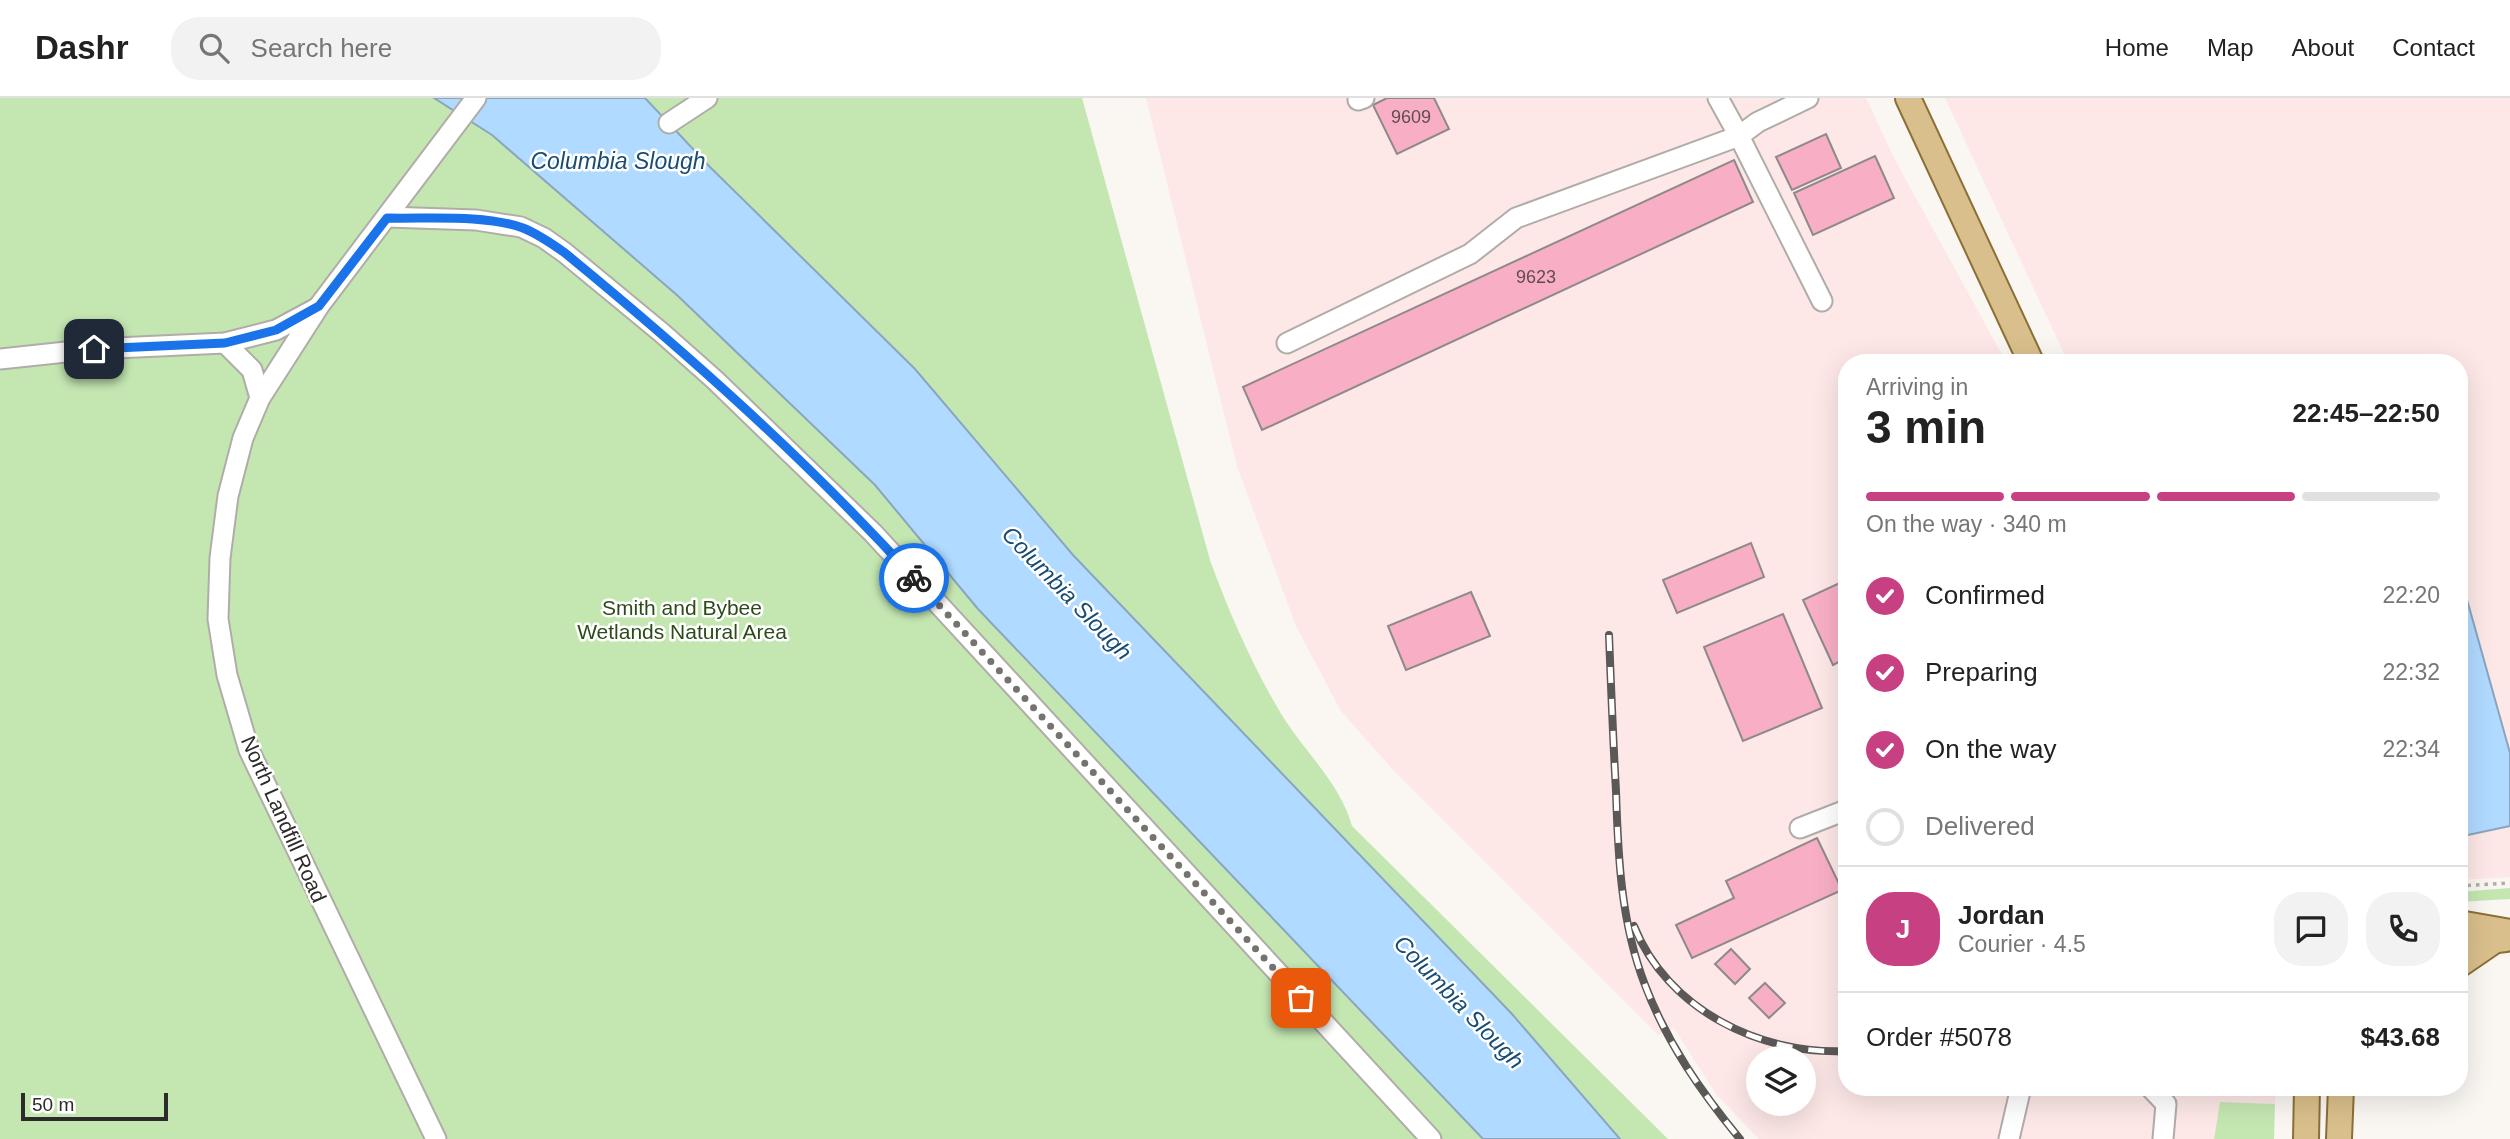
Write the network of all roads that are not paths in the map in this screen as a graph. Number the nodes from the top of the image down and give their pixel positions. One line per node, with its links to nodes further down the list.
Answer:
1 (476, 98): 8 (street, North Landfill Road)
2 (707, 98): 6 (street)
3 (1718, 98): 7 (street)
4 (1908, 98): 13 (main road)
5 (1797, 100): 7 (street)
6 (669, 123)
7 (1739, 136): 9 (street); 11 (street)
8 (392, 211): 10 (street, North Landfill Road); 27 (street)
9 (1822, 301)
10 (319, 306): 12 (street, North Landfill Road); 15 (street, North Landfill Road)
11 (1287, 342)
12 (225, 343): 14 (street, North Landfill Road); 15 (street)
13 (2027, 354)
14 (0, 359)
15 (260, 398): 26 (street, North Landfill Road)
16 (1838, 813): 17 (street)
17 (1800, 828)
18 (2468, 926): 19 (main road)
19 (2505, 937): 20 (main road); 21 (main road)
20 (2468, 943)
21 (2468, 960)
22 (2019, 1096): 28 (street)
23 (2158, 1096): 29 (street)
24 (2306, 1096): 30 (main road)
25 (2342, 1096): 31 (main road)
26 (436, 1139)
27 (1431, 1139)
28 (2009, 1139)
29 (2163, 1139)
30 (2306, 1139)
31 (2339, 1139)

